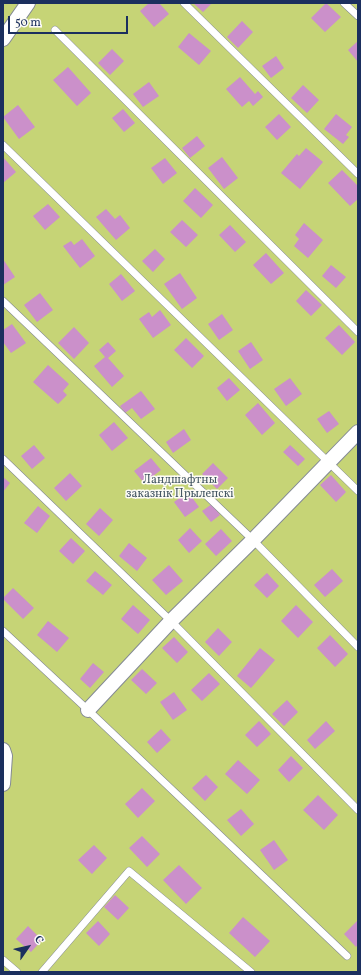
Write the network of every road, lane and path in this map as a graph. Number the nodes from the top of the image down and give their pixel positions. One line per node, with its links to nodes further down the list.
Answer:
1 (28, 3): 6 (street)
2 (184, 3): 8 (lane)
3 (344, 3): 4 (lane)
4 (358, 16)
5 (55, 30): 10 (lane)
6 (3, 39)
7 (3, 144): 13 (lane)
8 (358, 174)
9 (3, 301): 15 (lane)
10 (358, 332)
11 (358, 432): 13 (street)
12 (3, 459): 16 (lane)
13 (329, 462): 14 (lane); 15 (street)
14 (358, 491)
15 (253, 540): 16 (street); 18 (lane)
16 (171, 621): 19 (street); 22 (lane)
17 (3, 631): 19 (lane)
18 (358, 647)
19 (88, 710): 23 (lane)
20 (3, 750): 21 (street)
21 (3, 784)
22 (358, 810)
23 (347, 956)
24 (3, 960): 25 (lane)
25 (17, 972)
26 (42, 972): 27 (lane)
27 (251, 972)

